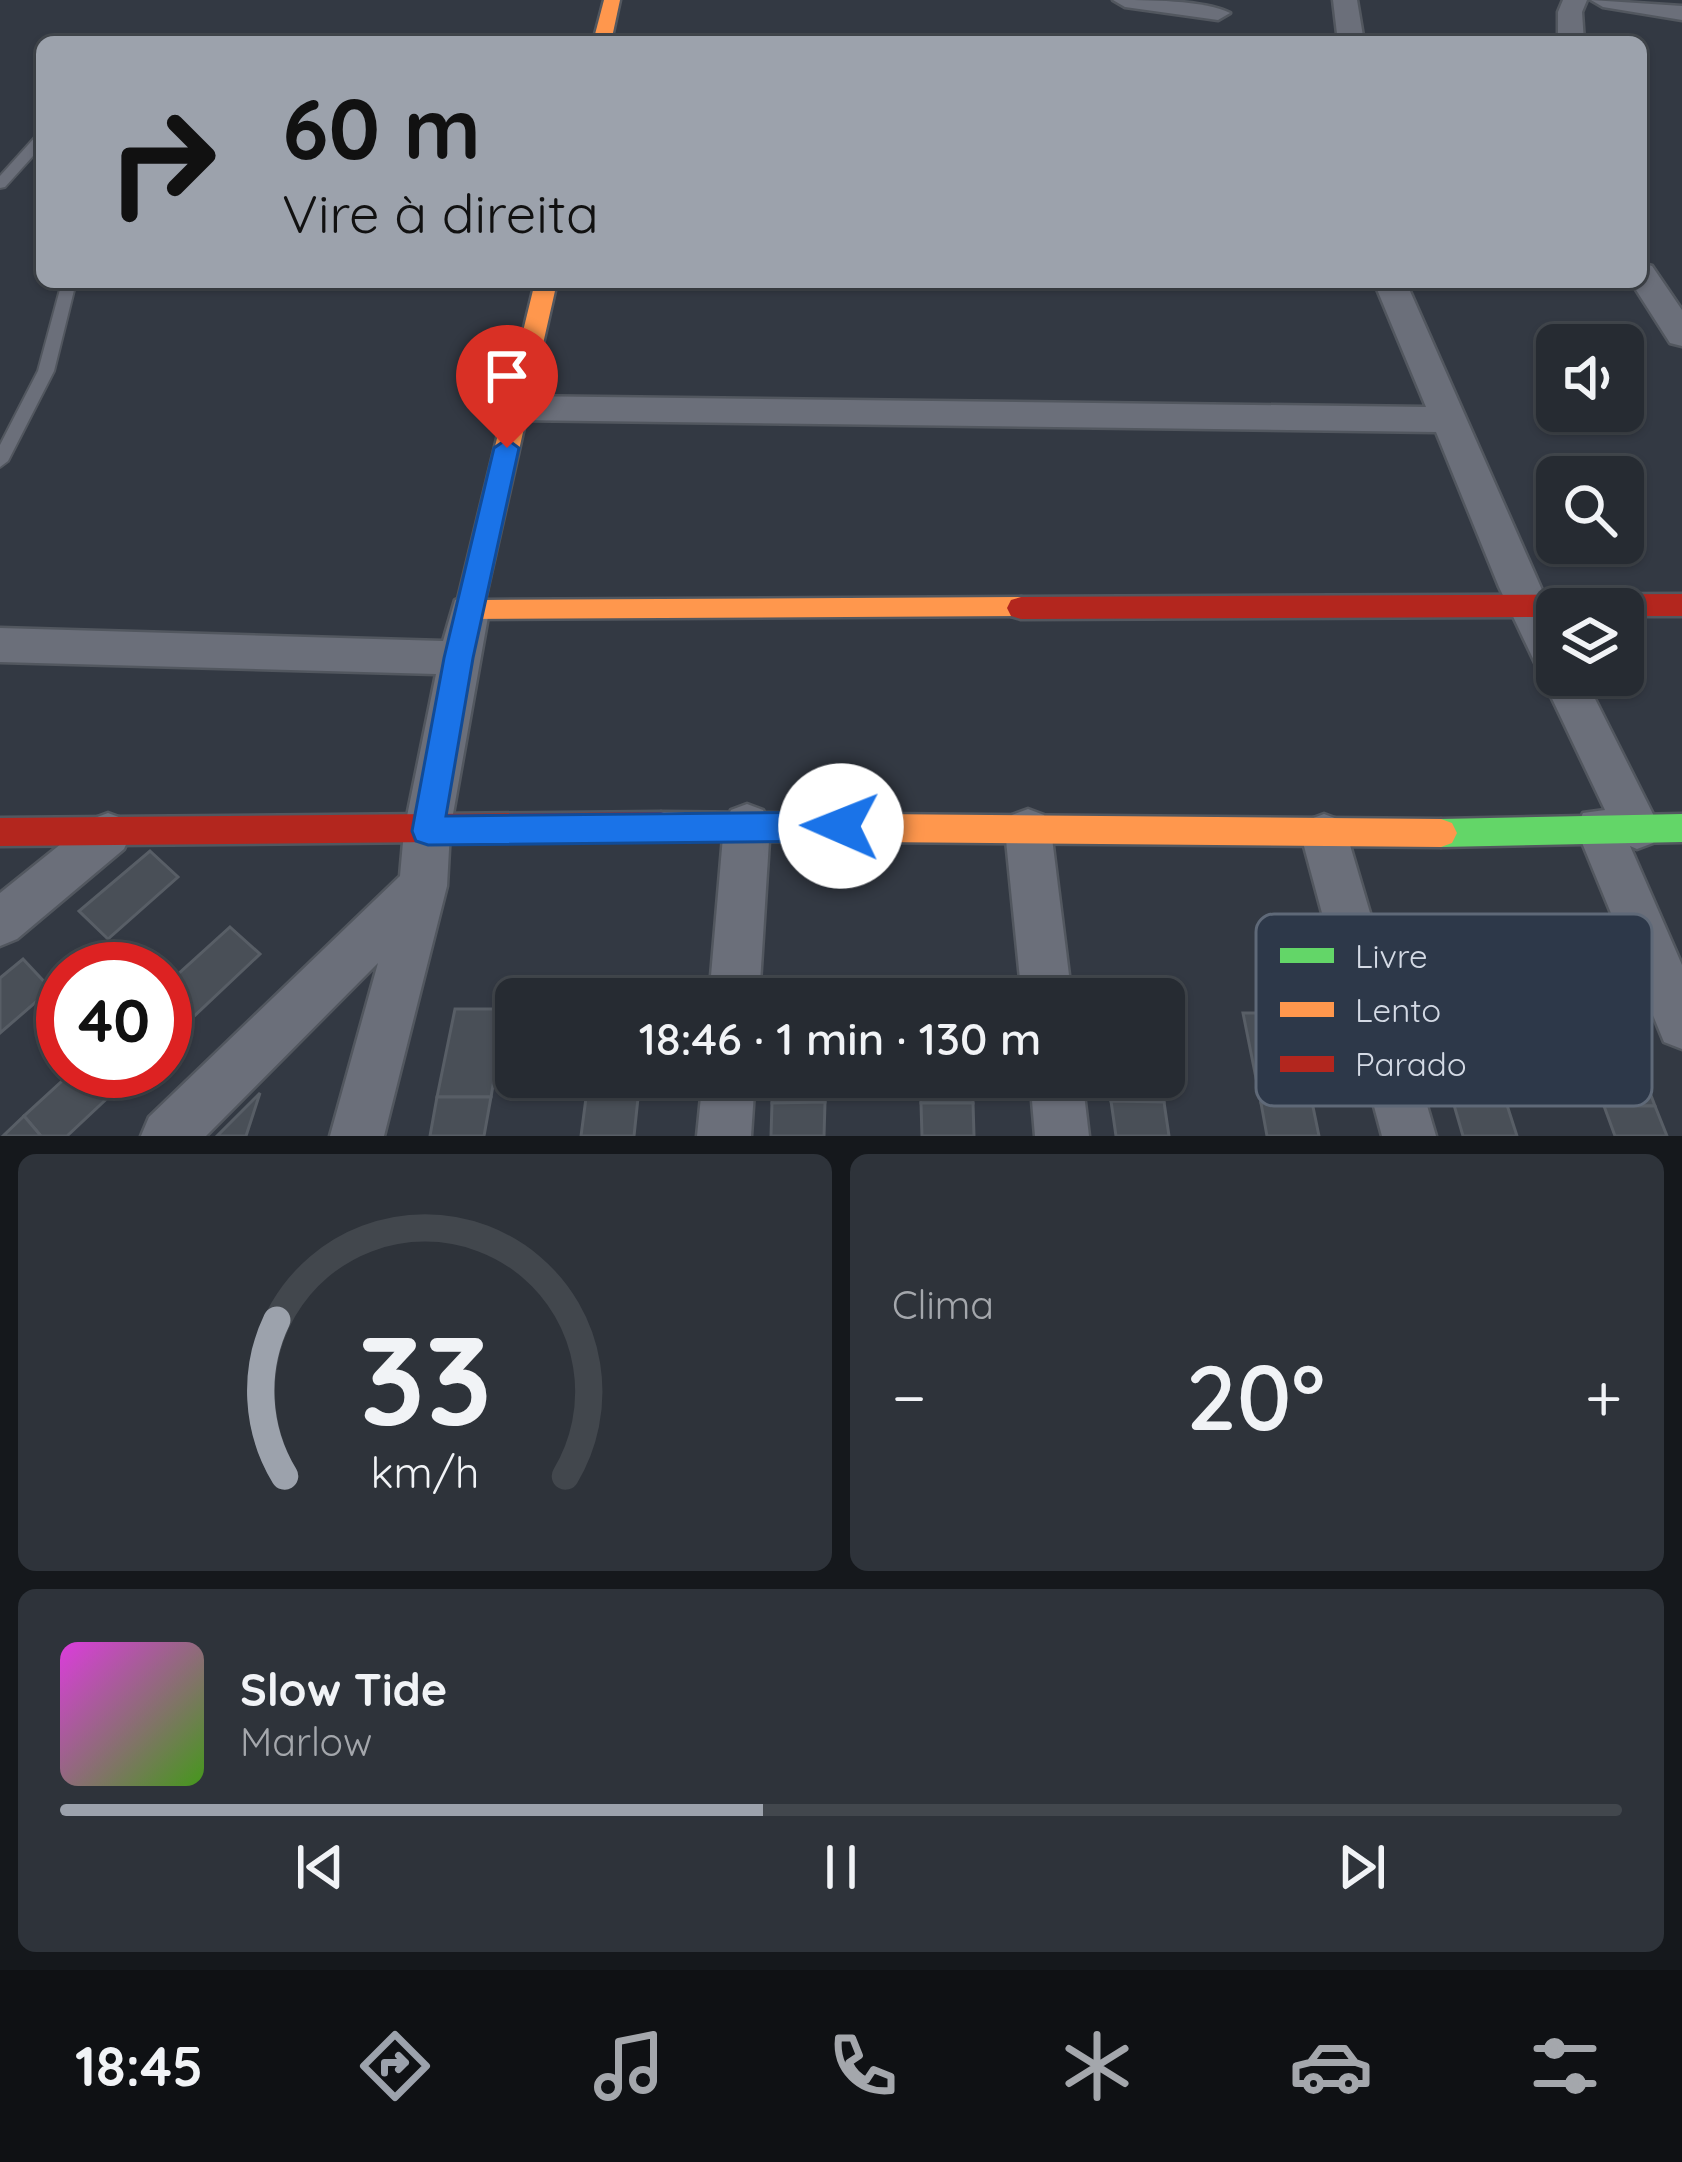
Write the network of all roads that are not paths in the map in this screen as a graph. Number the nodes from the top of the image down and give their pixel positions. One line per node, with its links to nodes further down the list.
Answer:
1 (612, 0): 8 (street)
2 (1125, 0): 6 (street)
3 (1345, 0): 10 (street)
4 (1575, 0): 11 (street)
5 (1603, 0): 7 (street)
6 (1220, 6): 9 (street)
7 (1682, 13)
8 (603, 36)
9 (1224, 36)
10 (1350, 36)
11 (1571, 36)
12 (36, 145): 13 (lane)
13 (0, 184)
14 (1647, 282): 18 (street)
15 (67, 288): 21 (lane)
16 (544, 288): 19 (street)
17 (1393, 288): 20 (street)
18 (1682, 335)
19 (516, 408): 20 (street); 24 (street)
20 (1450, 420): 23 (street)
21 (0, 460)
22 (1682, 605): 23 (street)
23 (1528, 606): 24 (street); 25 (street)
24 (469, 611): 27 (street)
25 (1536, 622)
26 (0, 645): 27 (street)
27 (458, 658): 33 (street)
28 (1570, 696): 30 (street)
29 (747, 825): 32 (street); 33 (street); 42 (street)
30 (1618, 828): 31 (street); 36 (street); 39 (street)
31 (1682, 828)
32 (1028, 830): 36 (street); 43 (street)
33 (428, 831): 35 (street); 37 (street)
34 (0, 832): 35 (street)
35 (108, 834): 40 (street)
36 (1324, 835): 38 (street)
37 (423, 886): 48 (street); 49 (street)
38 (1346, 914)
39 (1646, 914)
40 (0, 923)
41 (1652, 932): 44 (street)
42 (736, 978)
43 (1045, 978)
44 (1682, 1024)
45 (727, 1098): 50 (street)
46 (1058, 1098): 51 (street)
47 (1401, 1106): 52 (street)
48 (168, 1136)
49 (356, 1136)
50 (724, 1136)
51 (1062, 1136)
52 (1409, 1136)

